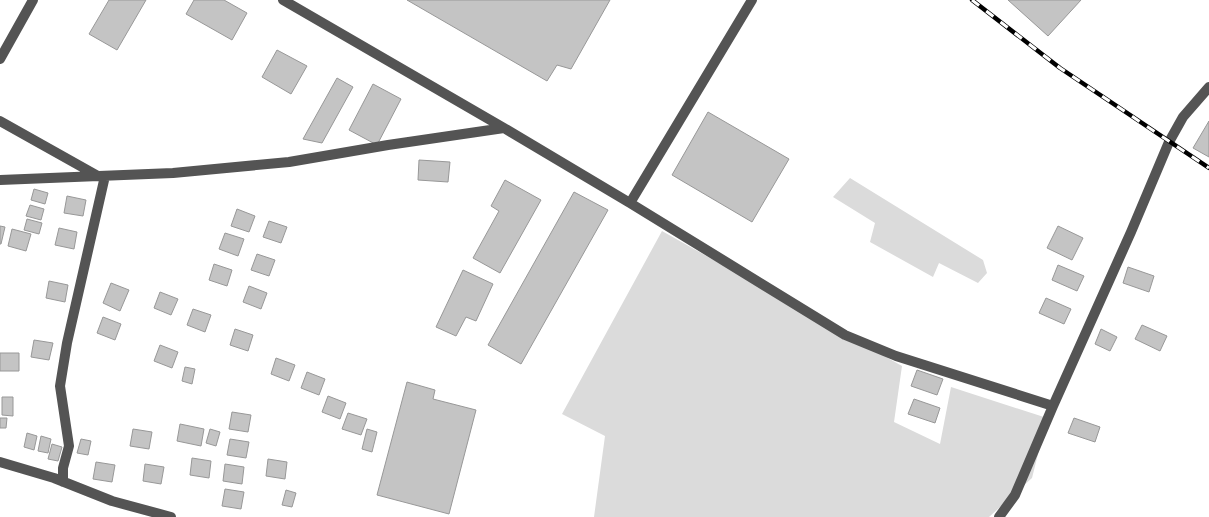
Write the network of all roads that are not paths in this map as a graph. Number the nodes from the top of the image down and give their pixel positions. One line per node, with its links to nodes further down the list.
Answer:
1 (33, 0): 4 (street)
2 (283, 0): 7 (street)
3 (752, 0): 10 (street)
4 (0, 59)
5 (1209, 87): 11 (street)
6 (0, 121): 8 (street)
7 (504, 128): 8 (street); 10 (street)
8 (101, 176): 9 (street); 13 (street)
9 (0, 180)
10 (630, 203): 11 (street)
11 (1053, 406): 15 (street)
12 (0, 462): 13 (street)
13 (63, 482): 14 (street)
14 (171, 517)
15 (999, 517)

